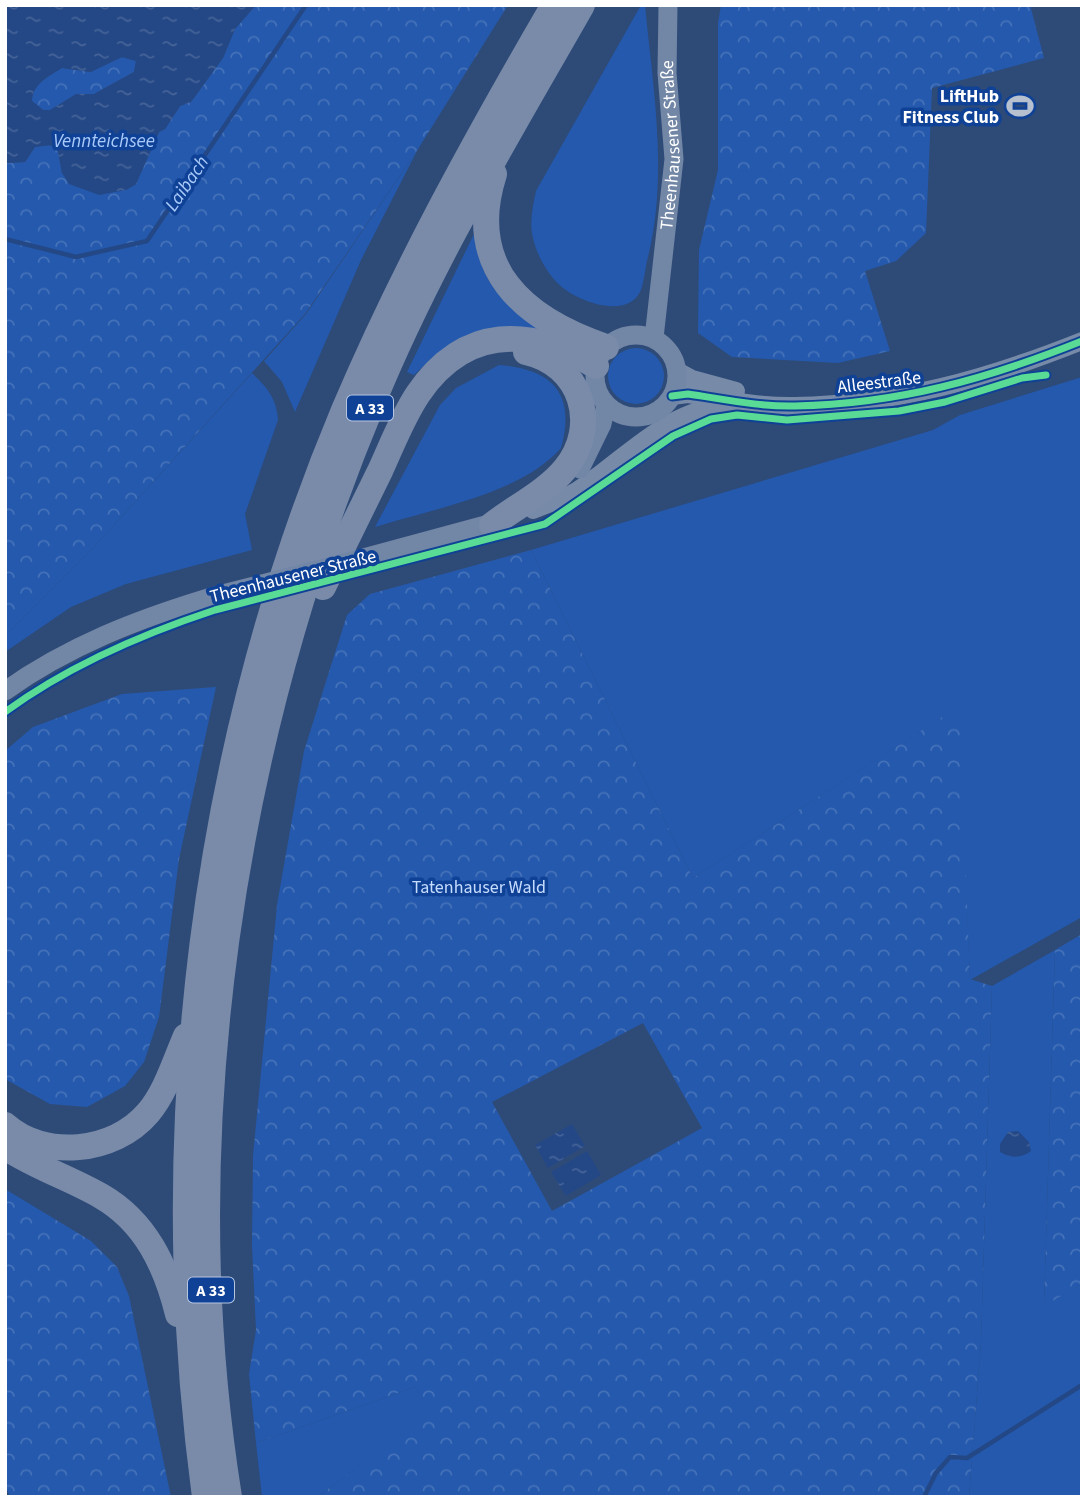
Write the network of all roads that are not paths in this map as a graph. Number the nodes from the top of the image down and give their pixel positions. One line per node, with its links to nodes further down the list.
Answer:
1 (554, 5): 20 (highway, A 33)
2 (582, 5): 4 (highway, A 33)
3 (668, 5): 5 (main road, Theenhausener Straße)
4 (506, 138): 7 (highway); 19 (highway, A 33)
5 (644, 336): 7 (main road); 9 (main road)
6 (1082, 341): 11 (street, Alleestraße)
7 (601, 357): 8 (highway); 12 (main road)
8 (452, 360): 17 (highway); 19 (highway)
9 (677, 371): 10 (main road); 11 (street, Alleestraße)
10 (672, 396): 13 (street, Alleestraße); 14 (main road)
11 (844, 403): 13 (street, Alleestraße)
12 (606, 404): 14 (main road); 15 (main road, Theenhausener Straße)
13 (793, 406): 16 (street)
14 (626, 416): 15 (main road, Theenhausener Straße)
15 (580, 469): 16 (main road, Theenhausener Straße)
16 (533, 510): 17 (main road, Theenhausener Straße)
17 (492, 525): 18 (main road, Theenhausener Straße, bridge)
18 (5, 691)
19 (274, 693): 25 (highway, A 33)
20 (193, 1022): 21 (highway); 23 (highway, A 33)
21 (5, 1125)
22 (5, 1147): 23 (highway)
23 (190, 1365): 24 (highway, A 33)
24 (205, 1497)
25 (229, 1497)

